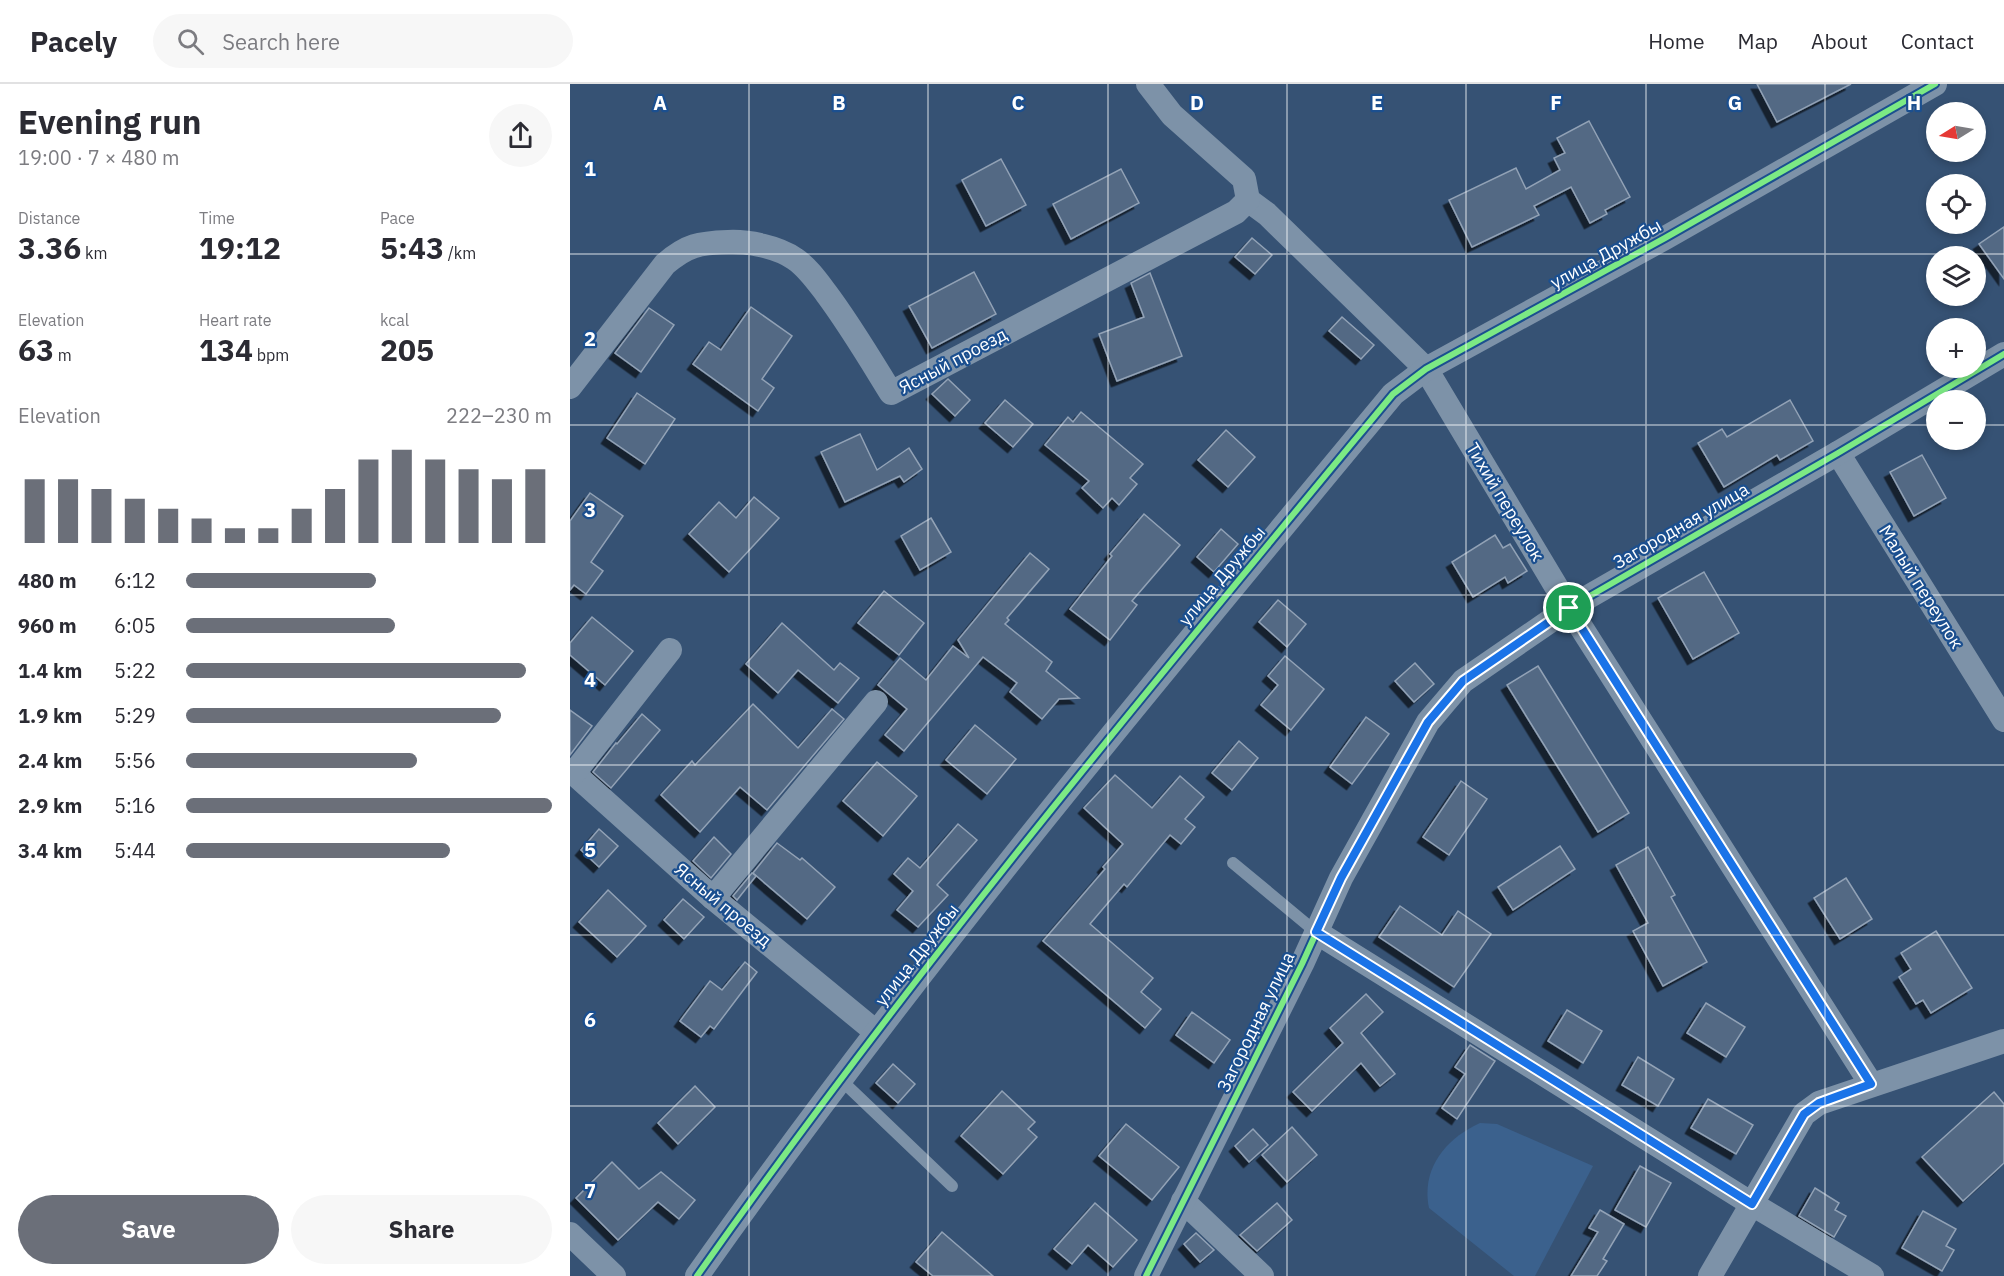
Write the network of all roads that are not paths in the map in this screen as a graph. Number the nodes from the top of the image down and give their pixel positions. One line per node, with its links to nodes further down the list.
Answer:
1 (1148, 84): 3 (street)
2 (1935, 84): 5 (street, улица Дружбы)
3 (1248, 200): 5 (street, Тихий переулок); 6 (street, Ясный проезд)
4 (2004, 354): 7 (street, Загородная улица)
5 (1426, 369): 8 (street, Тихий переулок); 16 (street, улица Дружбы)
6 (570, 387)
7 (1838, 453): 8 (street, Загородная улица); 11 (street, Малый переулок)
8 (1569, 608): 15 (street, Загородная улица); 19 (street, Тихий переулок)
9 (670, 650): 12 (street, Ясный проезд)
10 (876, 702): 14 (street)
11 (2004, 720)
12 (572, 772): 14 (street, Ясный проезд)
13 (1233, 863): 15 (lane)
14 (713, 898): 16 (street, Ясный проезд)
15 (1316, 932): 21 (street, Загородная улица); 22 (street)
16 (876, 1032): 18 (street, улица Дружбы)
17 (2004, 1041): 19 (street)
18 (840, 1079): 20 (lane); 25 (street, улица Дружбы)
19 (1871, 1084): 22 (street)
20 (952, 1186)
21 (1183, 1201): 26 (street, Загородная улица); 27 (street)
22 (1752, 1204): 28 (street); 29 (street)
23 (570, 1234): 24 (street)
24 (614, 1276)
25 (697, 1276)
26 (1146, 1276)
27 (1262, 1276)
28 (1710, 1276)
29 (1872, 1276)

